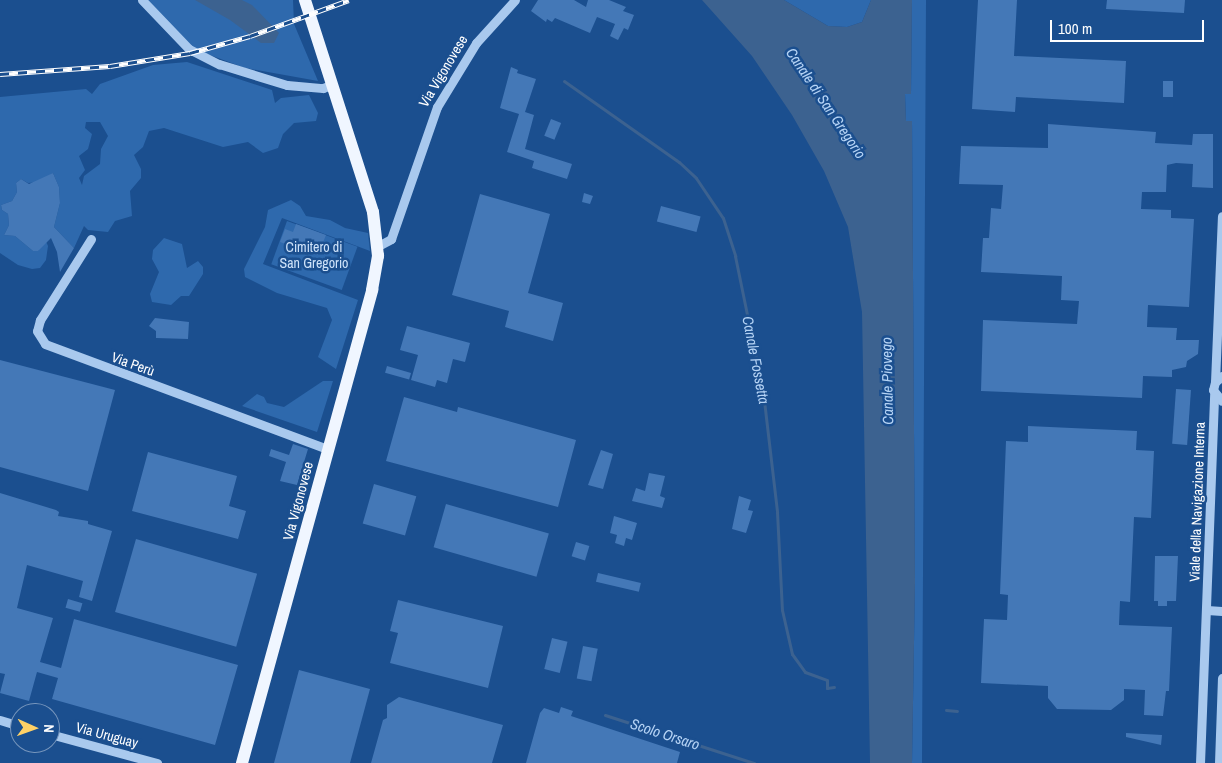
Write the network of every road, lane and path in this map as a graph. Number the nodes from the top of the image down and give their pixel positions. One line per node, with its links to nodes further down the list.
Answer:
1 (142, 0): 4 (street)
2 (305, 0): 4 (main road, Via Vigonovese)
3 (515, 0): 7 (street, Via Vigonovese)
4 (331, 85): 7 (main road, Via Vigonovese)
5 (1222, 216): 8 (street, Viale della Navigazione Interna)
6 (91, 239): 11 (street, Via Perù)
7 (378, 246): 11 (main road, Via Vigonovese)
8 (1218, 379): 9 (street, Viale della Navigazione Interna)
9 (1214, 394): 10 (street); 12 (street, Viale della Navigazione Interna)
10 (1222, 401)
11 (328, 449): 17 (main road, Via Vigonovese)
12 (1207, 610): 13 (street); 18 (street, Viale della Navigazione Interna)
13 (1222, 611)
14 (1222, 678): 19 (street)
15 (60, 737): 16 (street, Via Uruguay)
16 (157, 763)
17 (242, 763)
18 (1200, 763)
19 (1219, 763)

